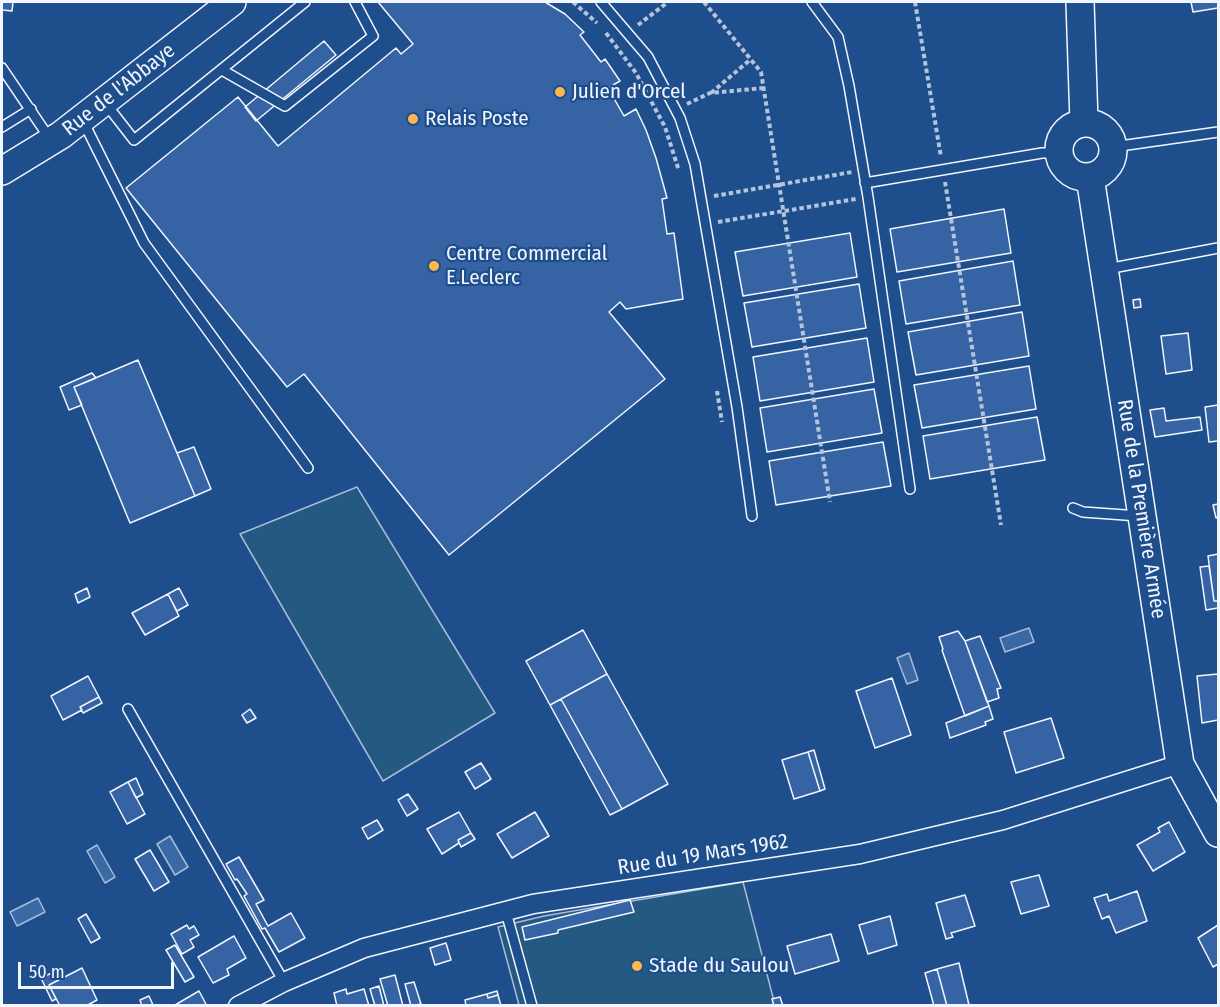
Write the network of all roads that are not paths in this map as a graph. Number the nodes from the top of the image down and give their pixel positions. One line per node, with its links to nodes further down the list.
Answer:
1 (232, 2): 9 (street, Rue de l'Abbaye)
2 (305, 2): 8 (lane)
3 (355, 2): 8 (lane)
4 (601, 2): 26 (lane)
5 (812, 2): 20 (lane)
6 (1080, 2): 12 (street)
7 (2, 68): 10 (lane)
8 (222, 70): 9 (lane)
9 (105, 102): 11 (street, Rue de l'Abbaye)
10 (31, 109): 13 (lane); 15 (lane)
11 (82, 119): 15 (street, Rue de l'Abbaye); 23 (lane)
12 (1084, 122): 16 (street); 17 (street)
13 (2, 127)
14 (1218, 132): 16 (lane)
15 (52, 141): 18 (street, Rue de l'Abbaye)
16 (1113, 147): 19 (street)
17 (1059, 153): 19 (street); 20 (lane)
18 (2, 171)
19 (1090, 177): 22 (street, Rue de la Première Armée)
20 (865, 183): 24 (lane)
21 (1218, 248): 22 (lane)
22 (1105, 269): 27 (street, Rue de la Première Armée)
23 (308, 468)
24 (910, 489)
25 (1073, 508): 27 (lane)
26 (752, 516)
27 (1142, 516): 29 (street, Rue de la Première Armée)
28 (128, 709): 32 (lane)
29 (1180, 764): 30 (street, Rue de la Première Armée); 31 (street, Rue du 19 Mars 1962)
30 (1218, 833)
31 (506, 912): 32 (street, Rue du 19 Mars 1962); 34 (lane)
32 (284, 982): 33 (street, Rue du 19 Mars 1962)
33 (238, 1005)
34 (532, 1005)

